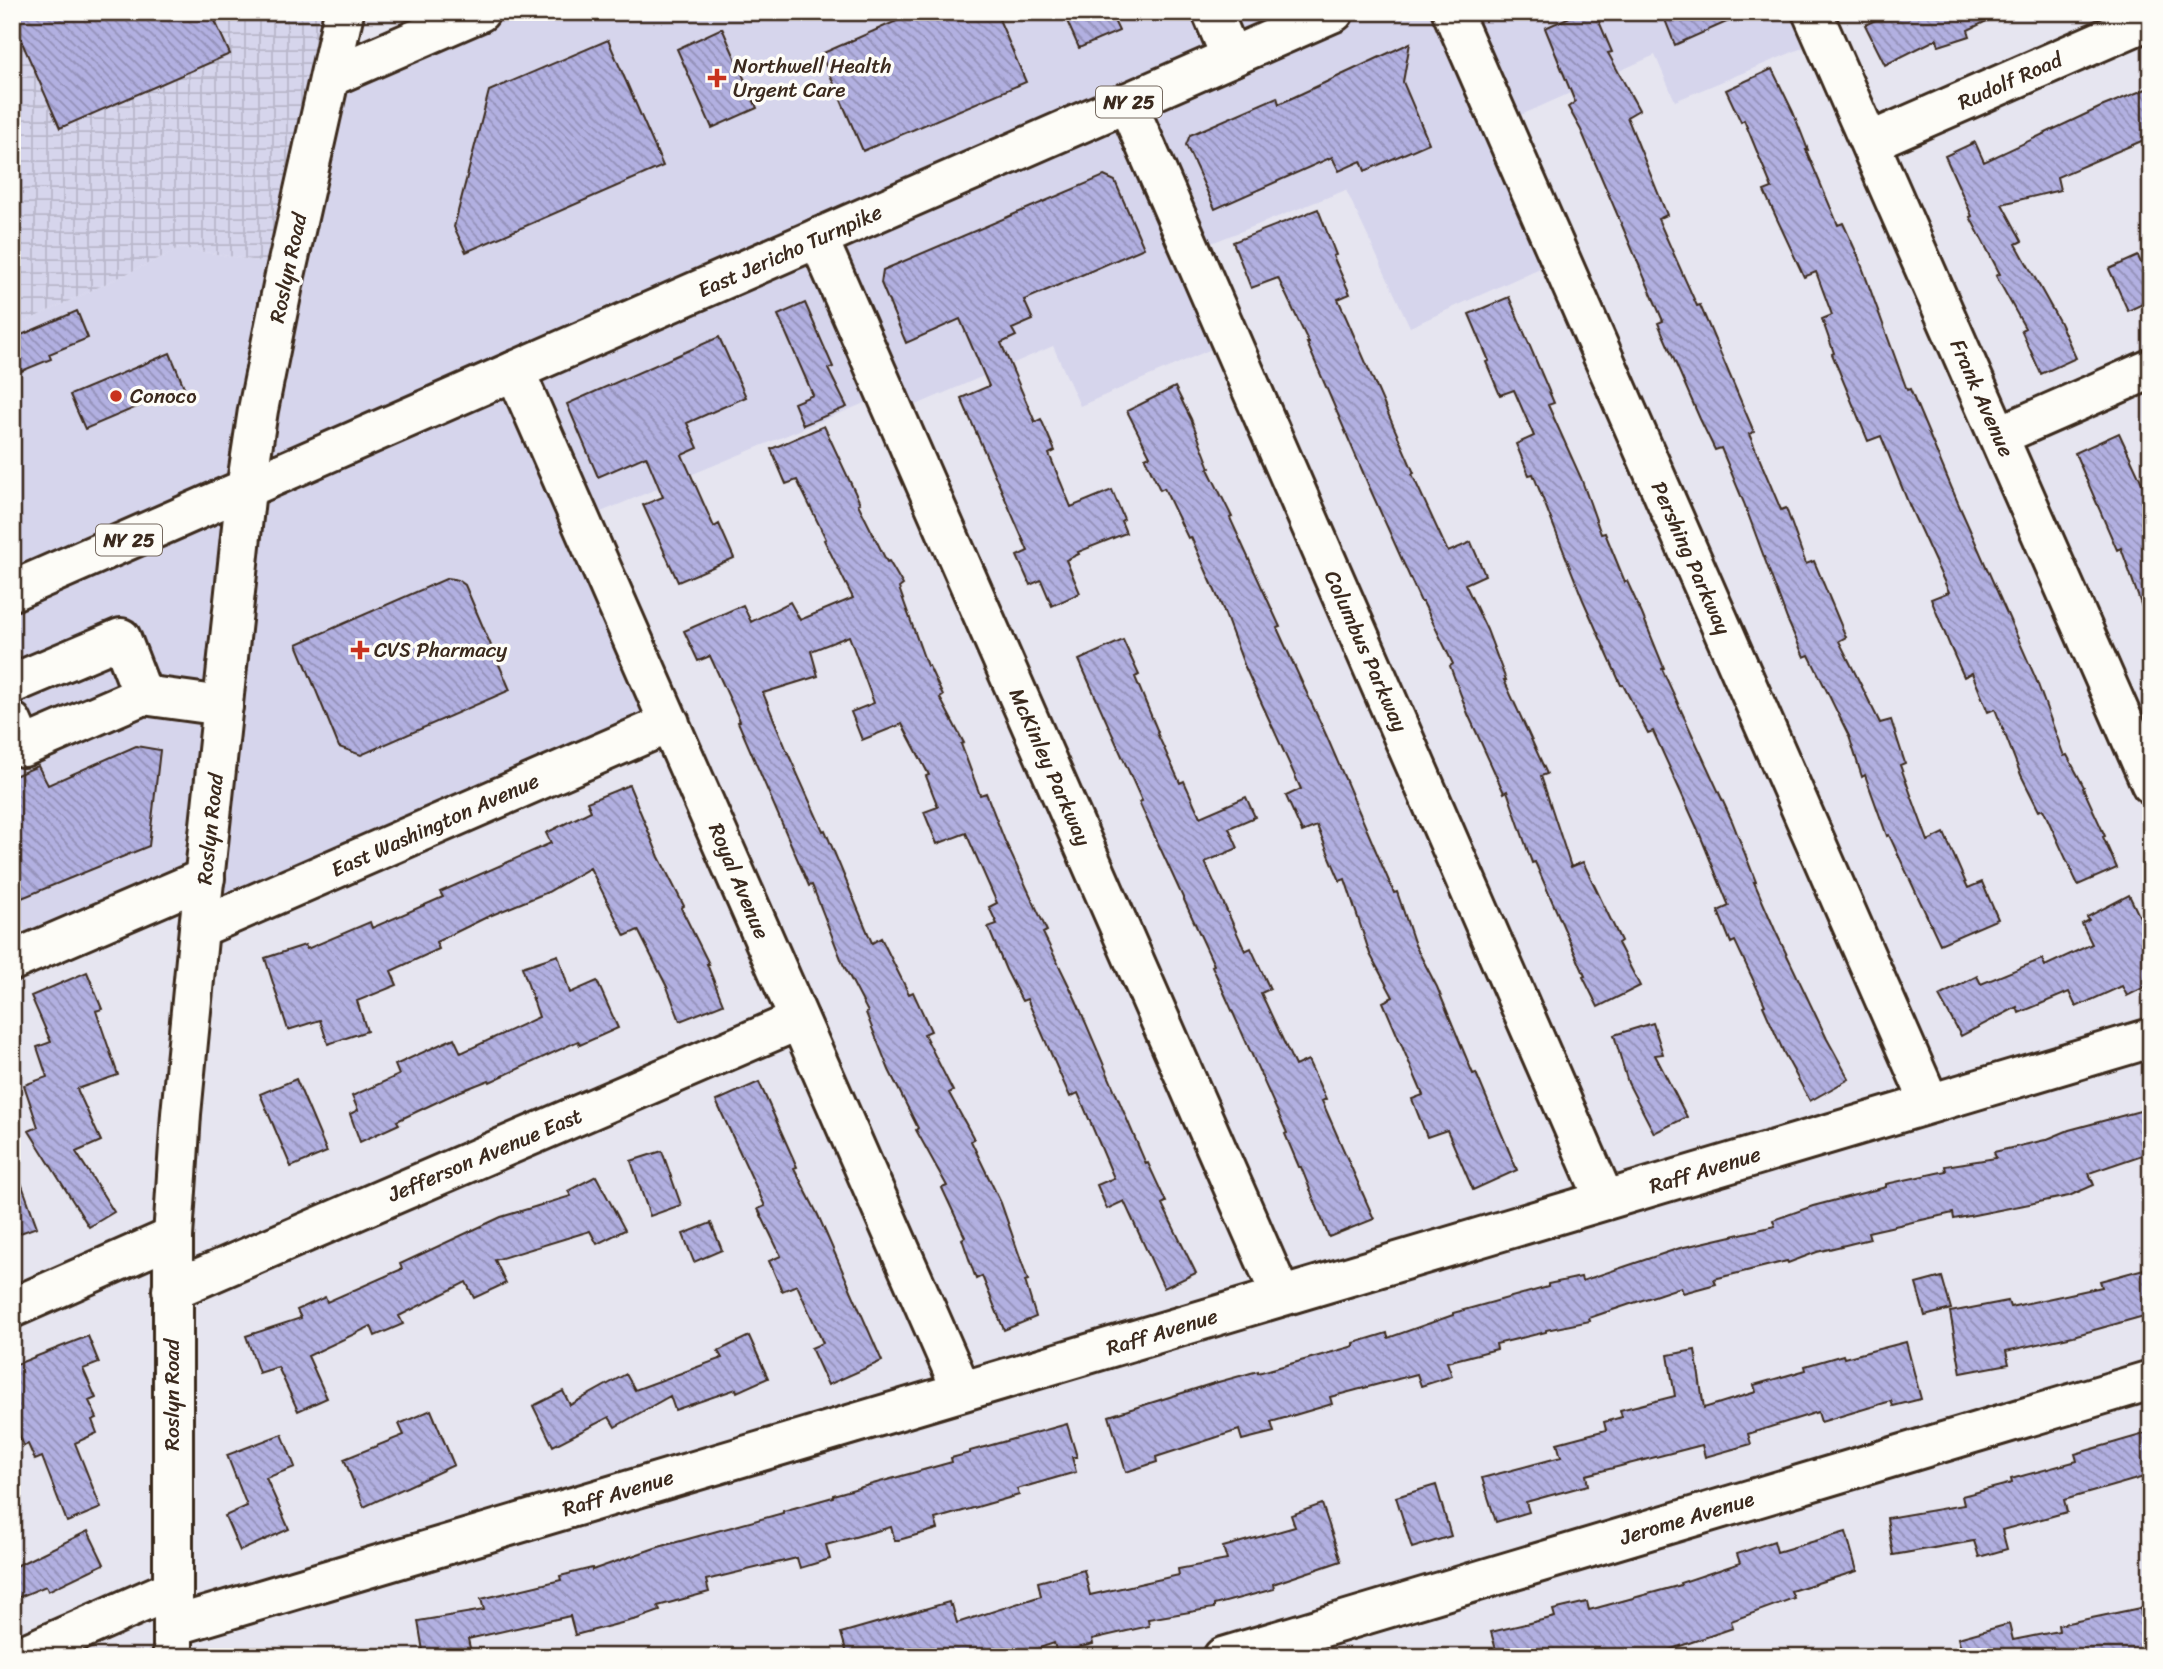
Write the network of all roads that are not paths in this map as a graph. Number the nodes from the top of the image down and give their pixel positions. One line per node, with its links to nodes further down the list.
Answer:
1 (344, 12): 9 (street, Roslyn Road)
2 (480, 12): 9 (street)
3 (1212, 12): 8 (street)
4 (1334, 12): 8 (street, East Jericho Turnpike / NY 25)
5 (1452, 12): 30 (street, Pershing Parkway)
6 (1812, 12): 11 (street, Frank Avenue)
7 (2151, 19): 11 (street, Rudolf Road)
8 (1231, 57): 10 (street, East Jericho Turnpike / NY 25)
9 (330, 77): 16 (street, Roslyn Road)
10 (1126, 103): 12 (street, East Jericho Turnpike / NY 25); 31 (street, Columbus Parkway)
11 (1870, 142): 15 (street, Frank Avenue)
12 (818, 238): 14 (street, East Jericho Turnpike / NY 25); 34 (street, McKinley Parkway)
13 (2151, 369): 15 (street)
14 (515, 371): 16 (street, East Jericho Turnpike / NY 25); 22 (street, Royal Avenue)
15 (1998, 436): 23 (street, Frank Avenue)
16 (246, 489): 17 (street, NY 25); 20 (street, Roslyn Road)
17 (12, 591)
18 (12, 684): 19 (street)
19 (143, 695): 20 (street); 21 (street)
20 (223, 706): 25 (street, Roslyn Road)
21 (12, 722)
22 (670, 723): 26 (street, East Washington Avenue); 28 (street, Royal Avenue)
23 (2140, 729): 24 (street, Frank Avenue)
24 (2151, 784)
25 (205, 878): 26 (street, Roslyn Road); 27 (street)
26 (200, 928): 32 (street, Roslyn Road)
27 (12, 961)
28 (799, 1020): 33 (street, Jefferson Avenue East); 37 (street, Royal Avenue)
29 (2151, 1038): 30 (street, Raff Avenue)
30 (1930, 1103): 31 (street, Raff Avenue)
31 (1605, 1200): 34 (street, Raff Avenue)
32 (173, 1237): 33 (street, Roslyn Road); 35 (street)
33 (172, 1290): 38 (street, Roslyn Road)
34 (1281, 1296): 37 (street, Raff Avenue)
35 (12, 1308)
36 (2151, 1380): 40 (street, Jerome Avenue)
37 (962, 1391): 39 (street, Raff Avenue)
38 (173, 1589): 39 (street, Roslyn Road); 41 (street)
39 (173, 1641)
40 (1278, 1649): 42 (street, Jerome Avenue)
41 (18, 1657)
42 (1223, 1657)

